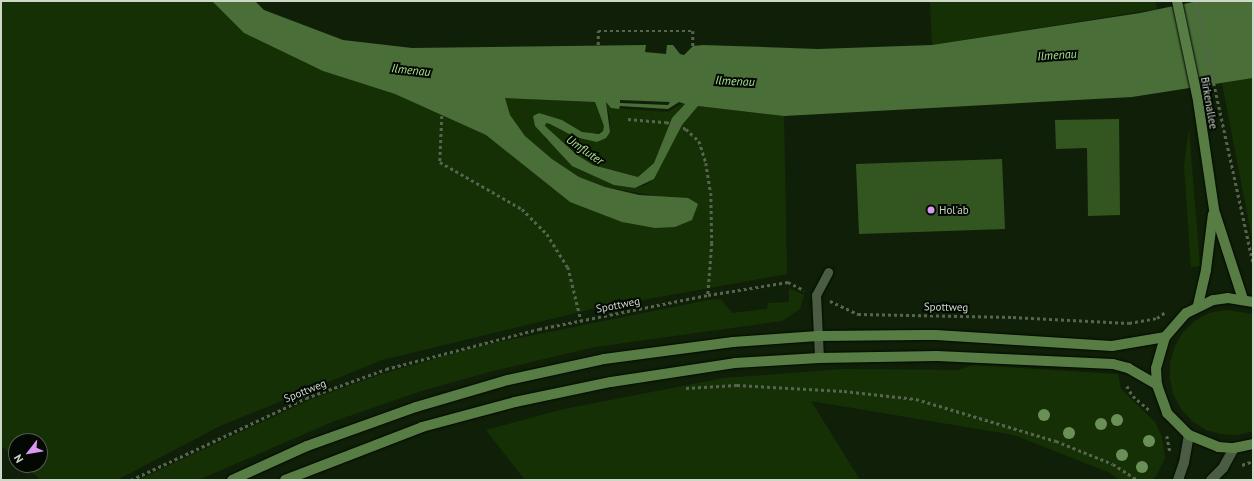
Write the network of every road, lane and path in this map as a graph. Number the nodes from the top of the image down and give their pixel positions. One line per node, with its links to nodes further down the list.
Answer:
1 (1177, 1): 7 (main road, Birkenallee)
2 (1196, 1): 8 (path)
3 (598, 45): 4 (path)
4 (693, 46)
5 (442, 116): 14 (path)
6 (628, 118): 10 (path)
7 (1214, 210): 12 (main road, Birkenallee); 13 (main road, Birkenallee)
8 (1253, 263)
9 (828, 272): 11 (lane)
10 (708, 294): 11 (path, Spottweg); 14 (path, Spottweg)
11 (816, 295): 15 (path, Spottweg); 16 (lane)
12 (1248, 300): 13 (main road)
13 (1198, 305): 17 (main road)
14 (581, 320): 24 (path, Spottweg)
15 (1129, 323)
16 (818, 336): 17 (main road); 18 (lane); 25 (main road)
17 (1165, 337): 19 (main road)
18 (819, 358): 19 (main road); 26 (main road)
19 (1157, 385): 21 (main road)
20 (682, 388): 27 (path)
21 (1189, 435): 23 (main road); 28 (street)
22 (1253, 444): 23 (main road)
23 (1234, 448): 29 (street)
24 (131, 480)
25 (232, 480)
26 (286, 480)
27 (1138, 480)
28 (1178, 480)
29 (1212, 480)

